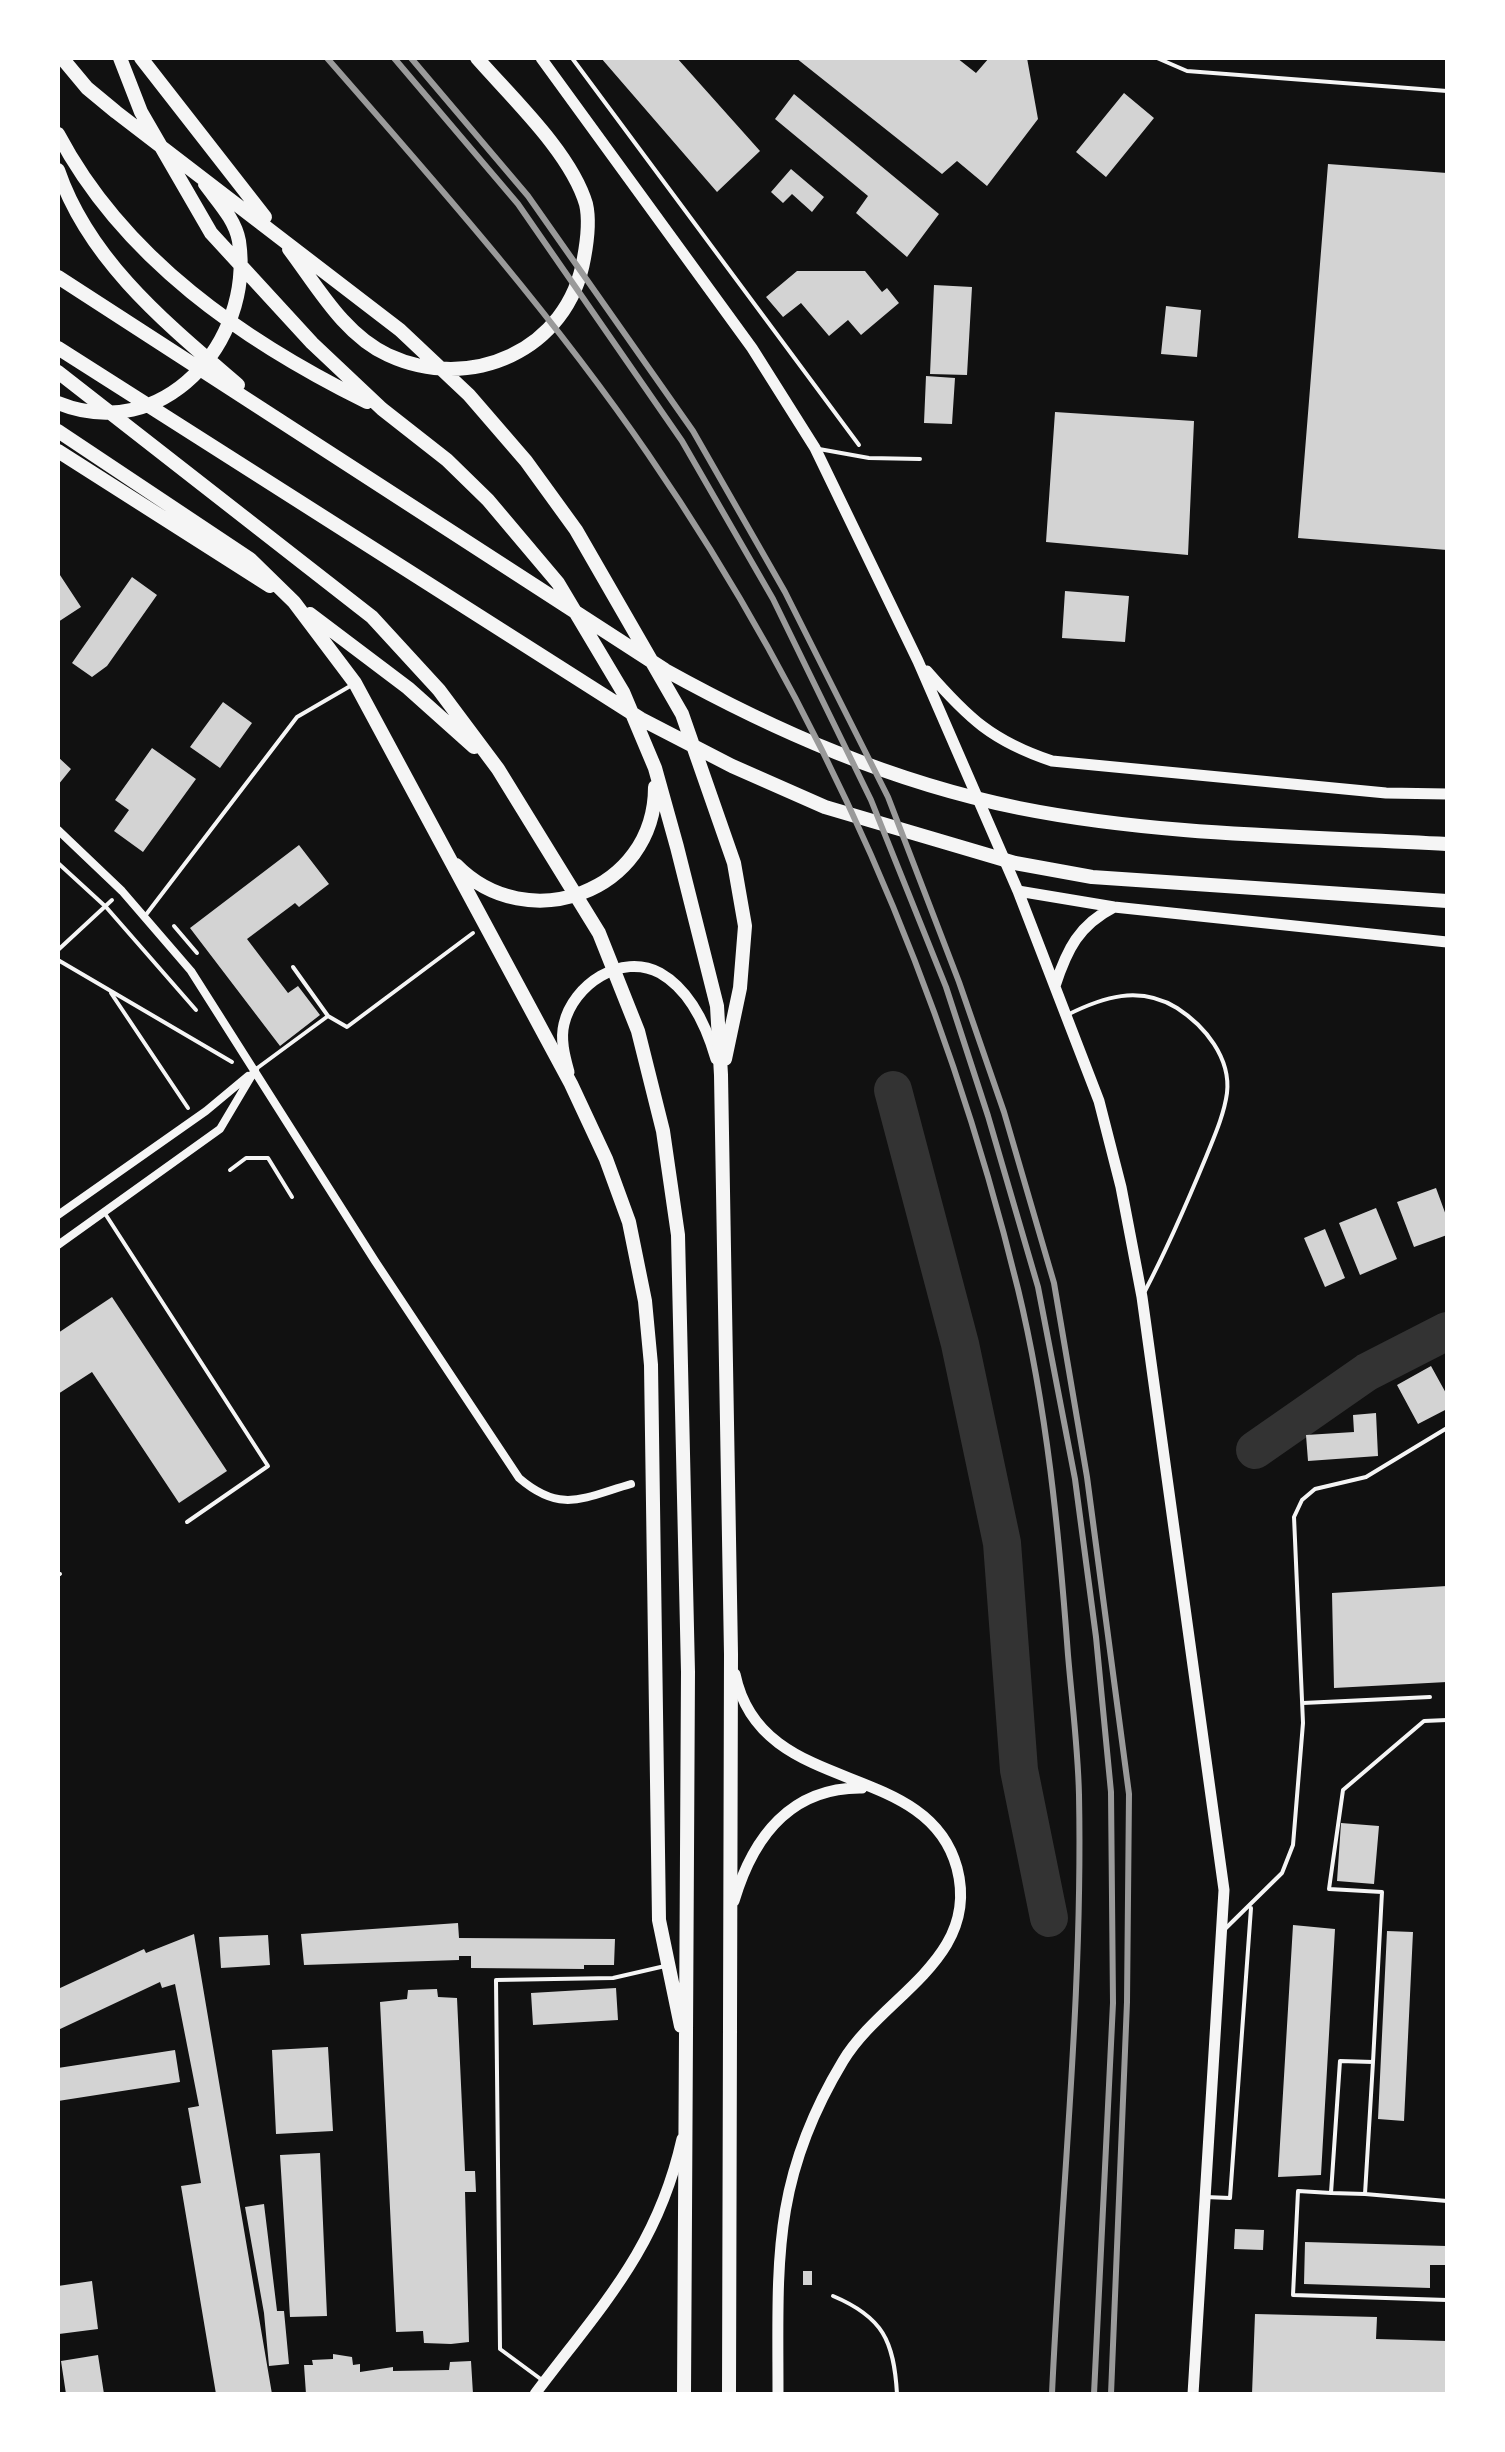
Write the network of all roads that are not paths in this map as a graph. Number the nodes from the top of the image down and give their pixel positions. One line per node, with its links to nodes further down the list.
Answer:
1 (62, 58): 9 (main road)
2 (120, 58): 15 (main road)
3 (141, 58): 4 (main road)
4 (477, 58)
5 (541, 58): 18 (street)
6 (1157, 58): 7 (lane)
7 (1447, 91)
8 (58, 134): 15 (main road)
9 (192, 168): 14 (main road); 40 (main road)
10 (58, 170): 16 (main road)
11 (58, 277): 16 (main road)
12 (58, 348): 30 (main road)
13 (58, 372): 24 (main road)
14 (58, 403)
15 (382, 409): 23 (main road)
16 (281, 421): 27 (main road)
17 (58, 431): 22 (main road)
18 (815, 448): 20 (lane); 21 (street)
19 (58, 451): 24 (main road)
20 (920, 459)
21 (918, 661): 25 (street); 29 (street)
22 (355, 683): 28 (main road); 32 (lane)
23 (655, 768): 28 (main road); 40 (main road)
24 (498, 769): 59 (main road)
25 (1447, 794)
26 (58, 830): 32 (street)
27 (1447, 844)
28 (444, 853): 41 (main road)
29 (1018, 891): 31 (street); 36 (street)
30 (1447, 901)
31 (1114, 907): 34 (street); 36 (street)
32 (145, 916): 39 (street)
33 (473, 933): 37 (lane)
34 (1447, 942)
35 (293, 967): 37 (lane)
36 (1055, 986): 38 (street)
37 (328, 1016): 39 (lane)
38 (1065, 1017): 45 (street); 45 (lane)
39 (255, 1070): 42 (street); 43 (street); 47 (street)
40 (721, 1075): 41 (street); 49 (main road)
41 (571, 1084): 57 (main road)
42 (104, 1212): 44 (street); 48 (lane)
43 (58, 1215)
44 (58, 1245)
45 (1142, 1297): 56 (street)
46 (1447, 1428): 51 (lane)
47 (631, 1484)
48 (187, 1522)
49 (731, 1654): 53 (street); 55 (main road)
50 (1430, 1697): 51 (lane)
51 (1303, 1703): 54 (lane)
52 (1447, 1720): 58 (lane)
53 (883, 1792): 55 (street); 70 (street)
54 (1251, 1906): 56 (lane); 63 (lane)
55 (731, 1909): 69 (main road)
56 (1221, 1932): 63 (street)
57 (667, 1966): 59 (main road); 66 (lane)
58 (1373, 2062): 61 (lane); 62 (lane)
59 (688, 2066): 60 (main road)
60 (687, 2115): 66 (street); 68 (main road)
61 (1331, 2193): 62 (lane); 65 (lane)
62 (1365, 2194): 64 (lane)
63 (1203, 2197): 71 (street)
64 (1447, 2201)
65 (1447, 2300)
66 (544, 2382): 67 (street)
67 (535, 2394)
68 (684, 2394)
69 (729, 2394)
70 (778, 2394)
71 (1193, 2394)

